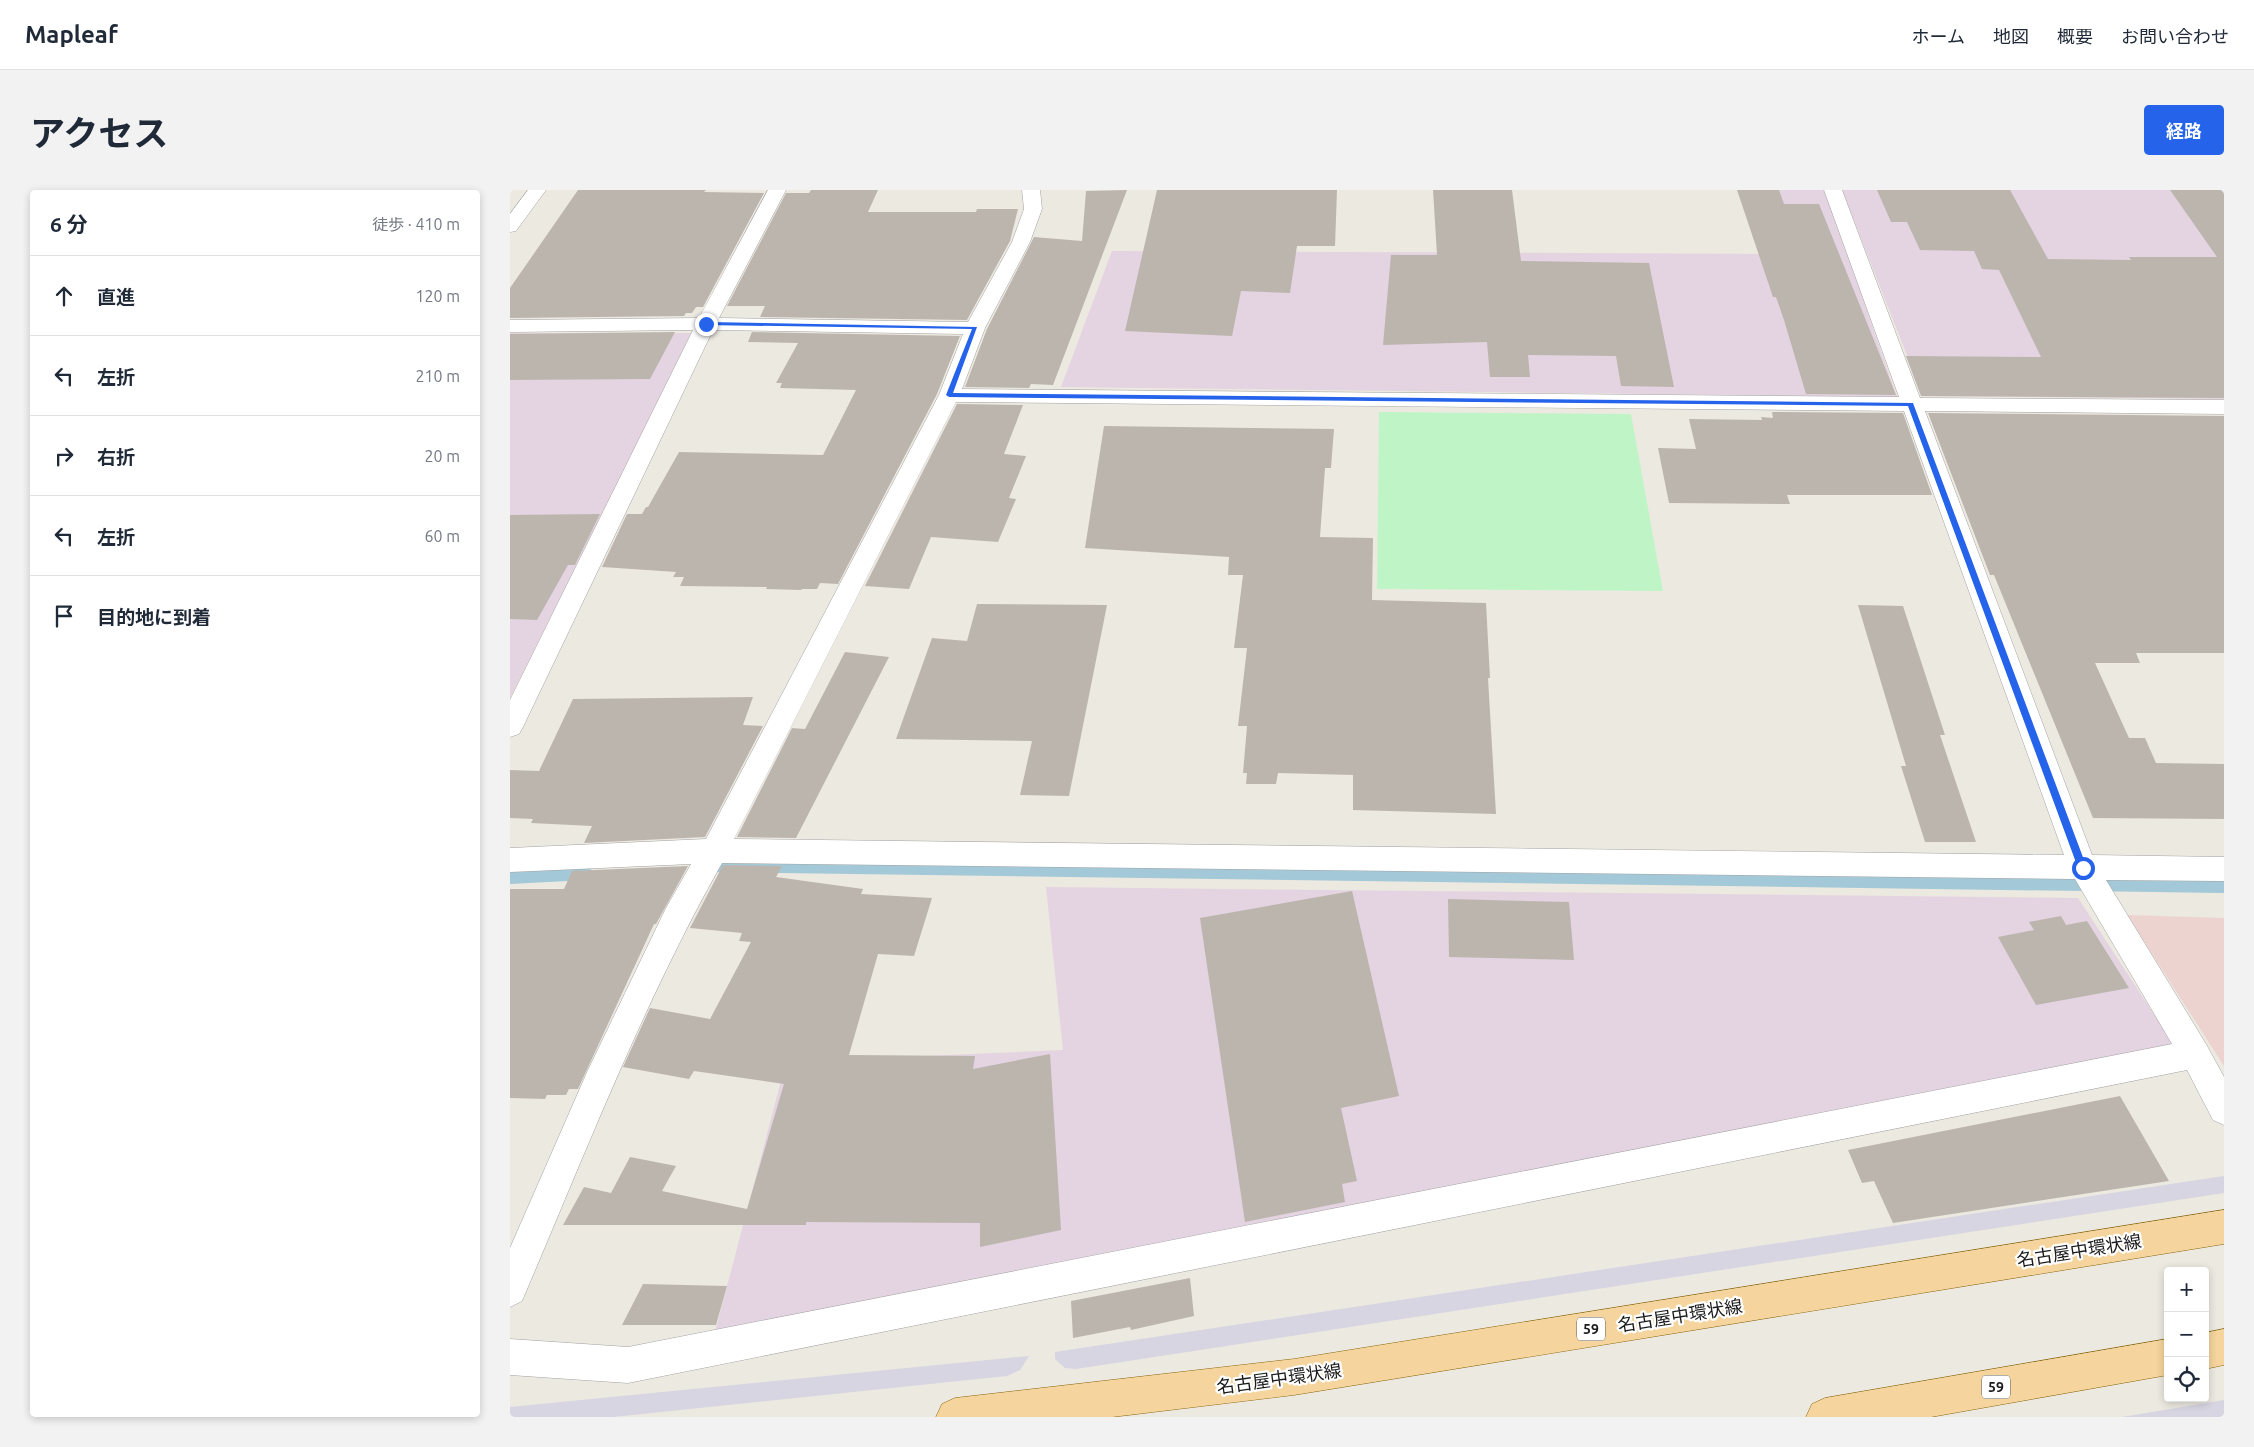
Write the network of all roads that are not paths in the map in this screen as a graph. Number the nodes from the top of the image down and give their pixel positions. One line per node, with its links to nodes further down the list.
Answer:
1 (537, 190): 5 (street)
2 (777, 190): 6 (street)
3 (1031, 190): 8 (street)
4 (1833, 190): 10 (street)
5 (510, 227)
6 (706, 324): 7 (street); 8 (street); 12 (street)
7 (510, 326)
8 (975, 328): 9 (street)
9 (949, 395): 10 (street); 13 (street)
10 (1910, 404): 11 (street); 16 (street)
11 (2224, 407)
12 (510, 727)
13 (713, 853): 14 (street); 16 (street); 20 (street)
14 (510, 860)
15 (2224, 869): 16 (street)
16 (2084, 870): 17 (street)
17 (2195, 1054): 18 (street); 23 (street)
18 (2224, 1109)
19 (2224, 1227): 25 (main road, 名古屋中環状線 / 59)
20 (510, 1289)
21 (2224, 1347): 22 (main road)
22 (2209, 1350)
23 (510, 1356)
24 (2164, 1358): 26 (main road, 59)
25 (955, 1417)
26 (1825, 1417)

